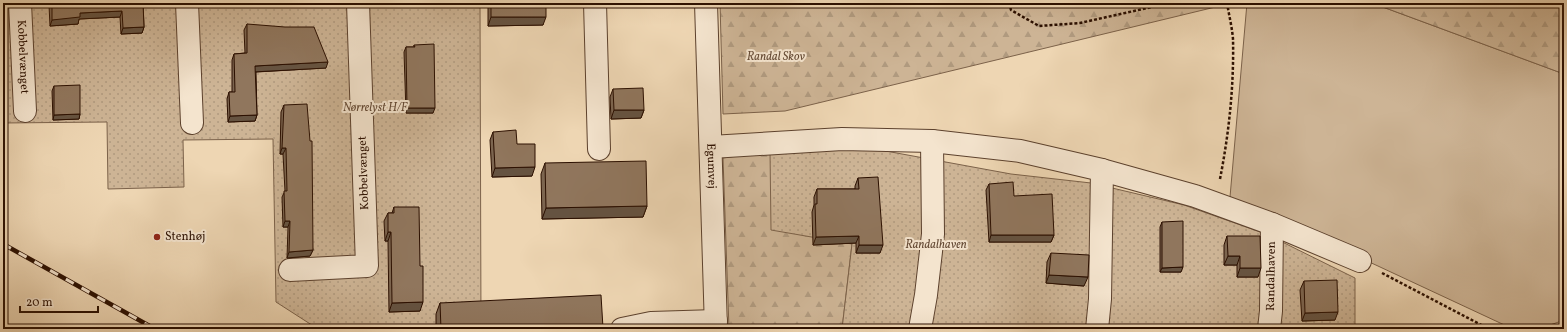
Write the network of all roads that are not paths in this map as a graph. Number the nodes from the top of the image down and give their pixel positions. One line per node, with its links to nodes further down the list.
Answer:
1 (20, 3): 6 (street, Kobbelvænget)
2 (187, 3): 7 (street)
3 (358, 3): 14 (street, Kobbelvænget)
4 (595, 3): 10 (street)
5 (706, 3): 9 (street, Egumvej)
6 (25, 111)
7 (192, 123)
8 (932, 141): 9 (street, Randalhaven); 11 (street, Randalhaven); 17 (street)
9 (711, 147): 15 (street, Egumvej)
10 (599, 149)
11 (1102, 170): 12 (street, Randalhaven); 18 (street)
12 (1272, 224): 13 (street, Randalhaven); 19 (street, Randalhaven)
13 (1360, 261)
14 (290, 270)
15 (716, 325): 16 (street)
16 (622, 329)
17 (920, 329)
18 (1097, 329)
19 (1269, 329)

